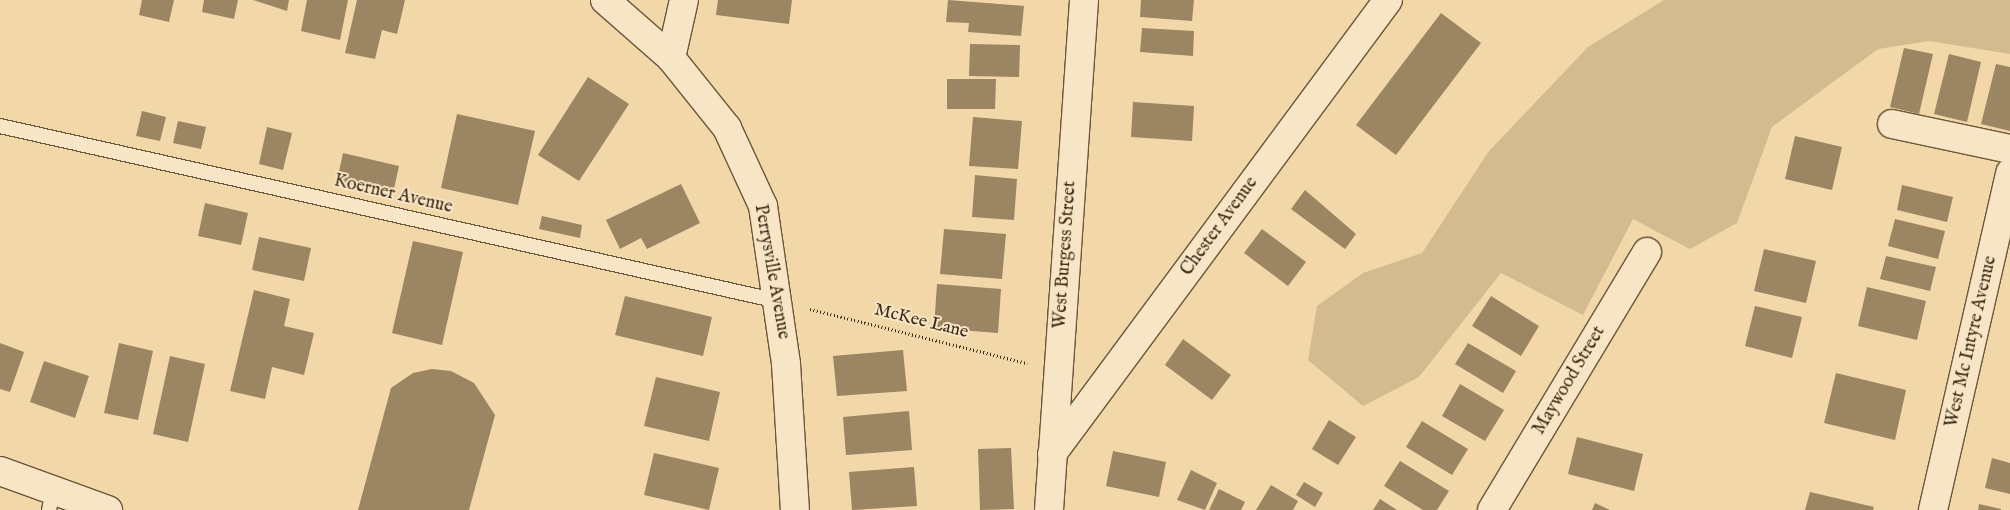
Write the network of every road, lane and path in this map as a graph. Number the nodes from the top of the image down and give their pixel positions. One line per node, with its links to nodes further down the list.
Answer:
1 (605, 0): 5 (street, Perrysville Avenue)
2 (684, 0): 5 (street)
3 (1084, 0): 12 (street, West Burgess Street)
4 (1388, 0): 13 (street, Chester Avenue)
5 (671, 58): 11 (street, Perrysville Avenue)
6 (1892, 124): 8 (street)
7 (0, 126): 11 (lane, Koerner Avenue)
8 (2010, 149)
9 (2010, 173): 20 (street, West Mc Intyre Avenue)
10 (1647, 252): 19 (street, Maywood Street)
11 (778, 301): 12 (path, McKee Lane); 17 (street, Perrysville Avenue)
12 (1058, 371): 13 (street, West Burgess Street)
13 (1052, 454): 18 (street, West Burgess Street)
14 (0, 471): 15 (street)
15 (51, 500): 16 (street)
16 (108, 510)
17 (795, 510)
18 (1049, 510)
19 (1492, 510)
20 (1933, 510)

